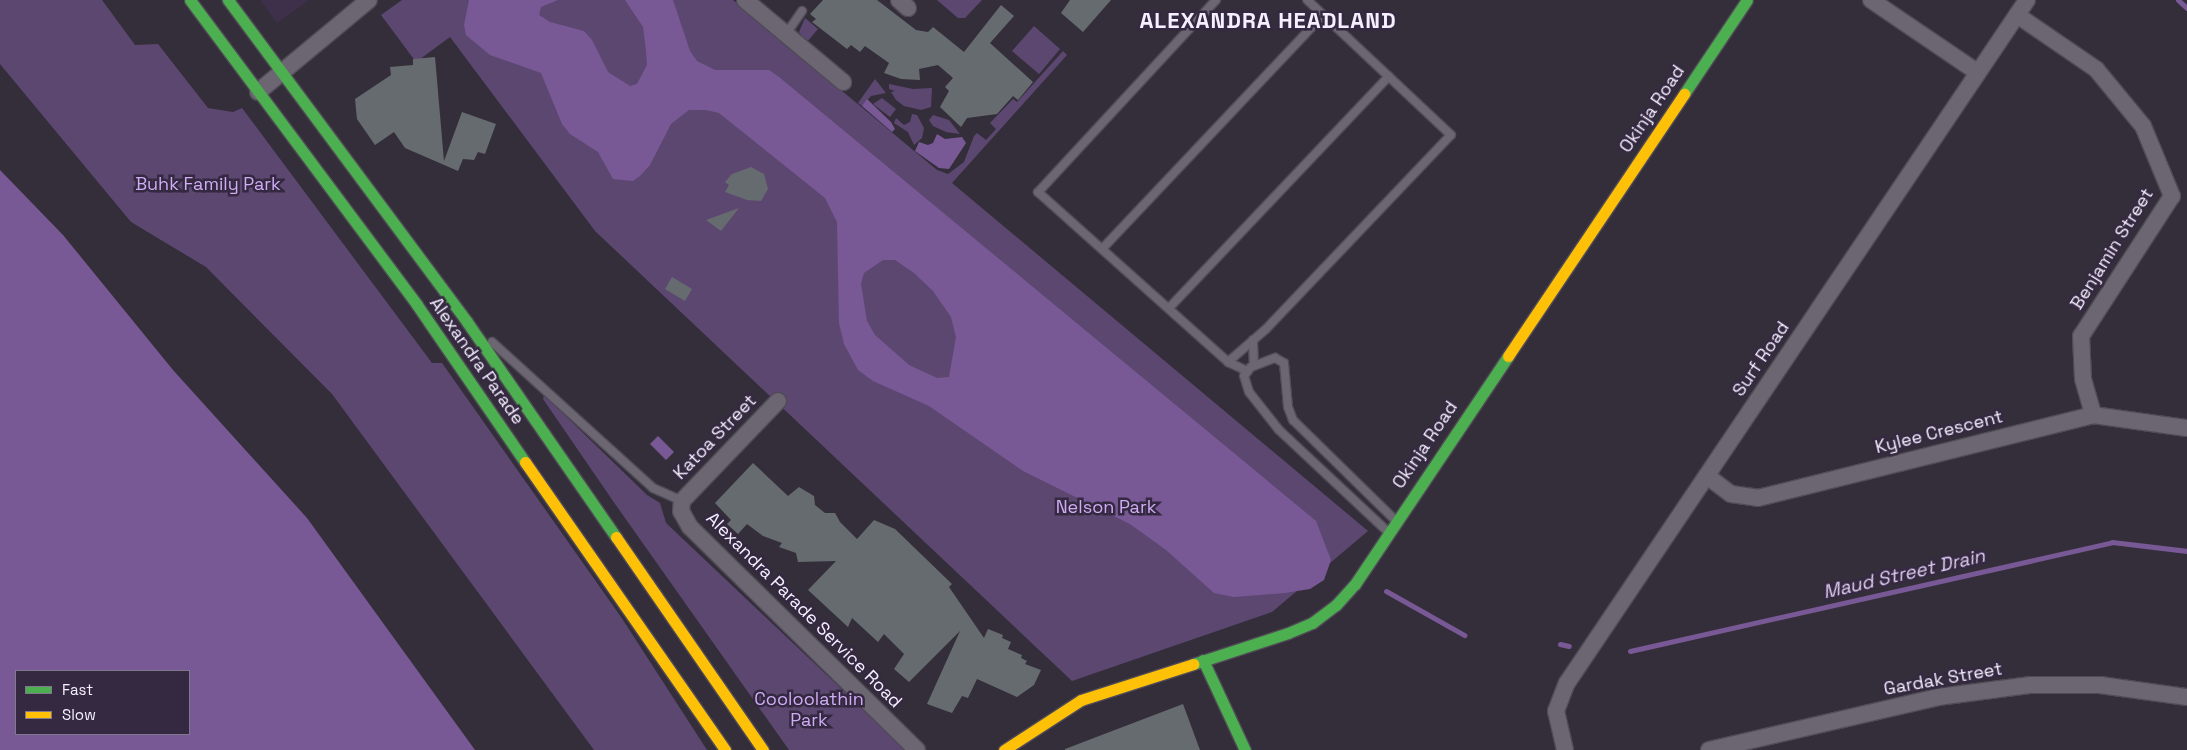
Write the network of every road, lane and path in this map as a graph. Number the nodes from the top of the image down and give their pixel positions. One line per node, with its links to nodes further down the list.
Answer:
1 (190, 0): 18 (main road, Alexandra Parade)
2 (228, 0): 15 (main road, Alexandra Parade)
3 (369, 0): 15 (street)
4 (1216, 0): 19 (lane)
5 (1307, 0): 11 (lane)
6 (1747, 0): 31 (main road, Okinja Road)
7 (1871, 0): 14 (street)
8 (2027, 0): 12 (street, Surf Road)
9 (750, 5): 13 (street)
10 (802, 11): 13 (lane)
11 (1323, 15): 16 (lane); 19 (lane)
12 (2018, 15): 14 (street, Surf Road); 27 (street, Benjamin Street)
13 (786, 34): 17 (street)
14 (1977, 72): 29 (street, Surf Road)
15 (282, 73): 18 (street); 21 (main road, Alexandra Parade)
16 (1388, 76): 20 (lane); 22 (lane)
17 (843, 82)
18 (258, 92): 35 (main road, Alexandra Parade)
19 (1102, 249): 20 (lane)
20 (1170, 307): 23 (lane)
21 (467, 322): 30 (lane); 36 (main road, Alexandra Parade)
22 (1253, 340): 23 (lane); 24 (lane)
23 (1228, 362): 25 (lane)
24 (1254, 364): 25 (lane); 31 (lane)
25 (1247, 371): 32 (lane)
26 (778, 401): 30 (street, Katoa Street)
27 (2092, 415): 28 (street, Kylee Crescent); 29 (street, Kylee Crescent)
28 (2187, 428)
29 (1707, 476): 40 (street, Surf Road)
30 (682, 501): 37 (street, Alexandra Parade Service Road)
31 (1395, 520): 32 (main road, Okinja Road)
32 (1387, 532): 33 (main road, Okinja Road)
33 (1203, 660): 38 (main road, Okinja Road); 39 (main road)
34 (2187, 697): 41 (street, Gardak Street)
35 (726, 750)
36 (763, 750)
37 (916, 750)
38 (1004, 750)
39 (1245, 750)
40 (1565, 750)
41 (1709, 750)

